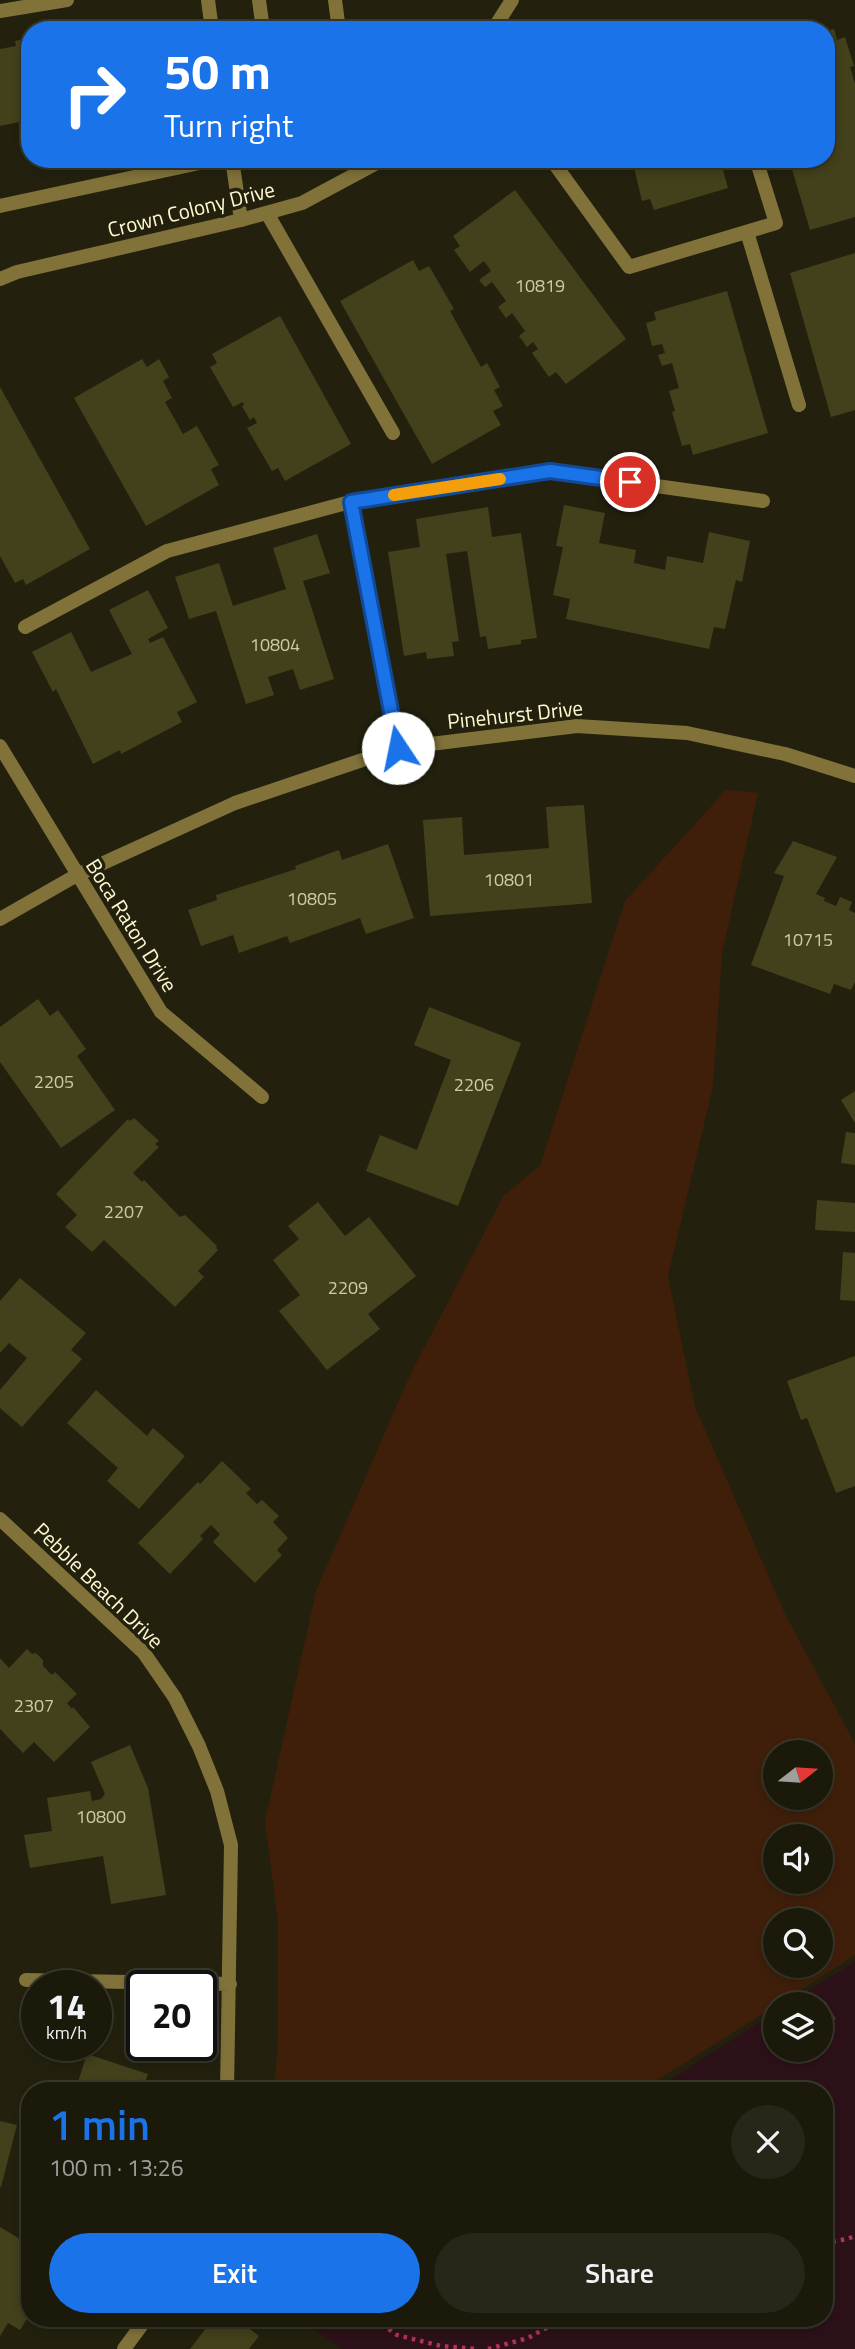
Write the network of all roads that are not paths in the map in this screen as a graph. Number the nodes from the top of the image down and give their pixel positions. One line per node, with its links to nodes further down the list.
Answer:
1 (67, 0): 6 (street)
2 (208, 0): 7 (street)
3 (260, 0): 8 (street)
4 (335, 0): 9 (street)
5 (512, 0): 10 (street)
6 (0, 11)
7 (211, 21)
8 (262, 21)
9 (338, 21)
10 (499, 21)
11 (176, 168): 16 (street)
12 (233, 168): 18 (street)
13 (367, 168): 17 (street, Crown Colony Drive)
14 (558, 168): 19 (street)
15 (759, 168): 19 (street)
16 (0, 206)
17 (267, 213): 18 (street, Crown Colony Drive); 22 (street)
18 (241, 220): 20 (street, Crown Colony Drive)
19 (747, 232): 21 (street)
20 (0, 279)
21 (799, 405)
22 (393, 433)
23 (762, 501): 24 (street)
24 (351, 502): 25 (street); 27 (street)
25 (25, 626)
26 (0, 746): 29 (street, Boca Raton Drive)
27 (398, 748): 28 (street, Pinehurst Drive); 29 (street, Pinehurst Drive)
28 (855, 776)
29 (77, 875): 30 (street, Pinehurst Drive); 31 (street, Boca Raton Drive)
30 (0, 919)
31 (262, 1097)
32 (0, 1519): 34 (street, Pebble Beach Drive)
33 (112, 1982): 34 (street)
34 (230, 1984): 35 (street, Pebble Beach Drive)
35 (227, 2082)
36 (140, 2327): 37 (street)
37 (124, 2349)

